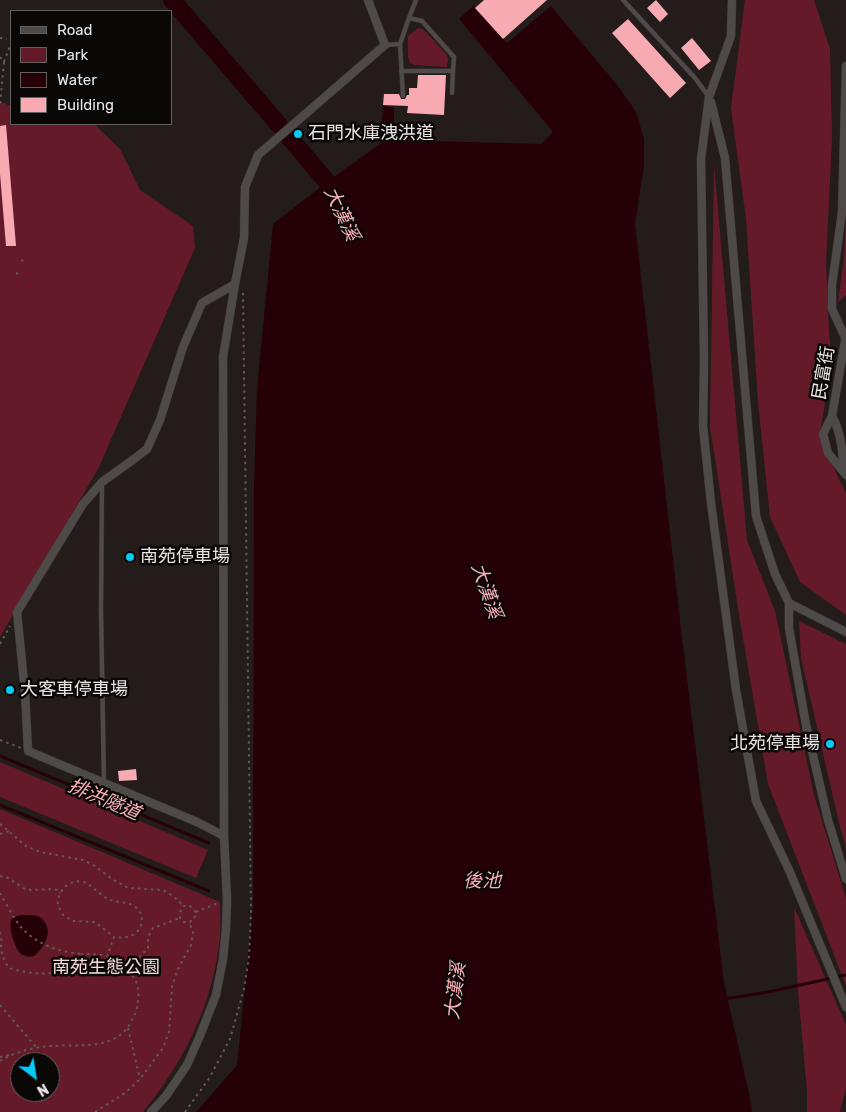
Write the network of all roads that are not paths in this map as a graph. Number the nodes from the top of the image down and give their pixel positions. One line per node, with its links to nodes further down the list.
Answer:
1 (368, 0): 7 (street)
2 (416, 0): 5 (lane)
3 (623, 0): 13 (lane)
4 (732, 0): 13 (street)
5 (409, 18): 6 (lane); 10 (lane)
6 (400, 44): 7 (lane); 9 (lane)
7 (384, 45): 14 (street)
8 (846, 66): 15 (street)
9 (401, 71): 10 (lane); 12 (lane)
10 (454, 71): 11 (lane)
11 (452, 93)
12 (402, 96)
13 (709, 97): 19 (street); 24 (street)
14 (235, 284): 18 (street); 22 (street)
15 (846, 336): 16 (street, 民富街)
16 (832, 416): 17 (street, 民富街); 17 (street, 民富街)
17 (844, 472)
18 (102, 482): 21 (lane); 21 (street)
19 (789, 603): 20 (street); 23 (street)
20 (846, 632)
21 (104, 784): 22 (street)
22 (224, 836): 25 (street)
23 (846, 879)
24 (846, 1006)
25 (151, 1112)

